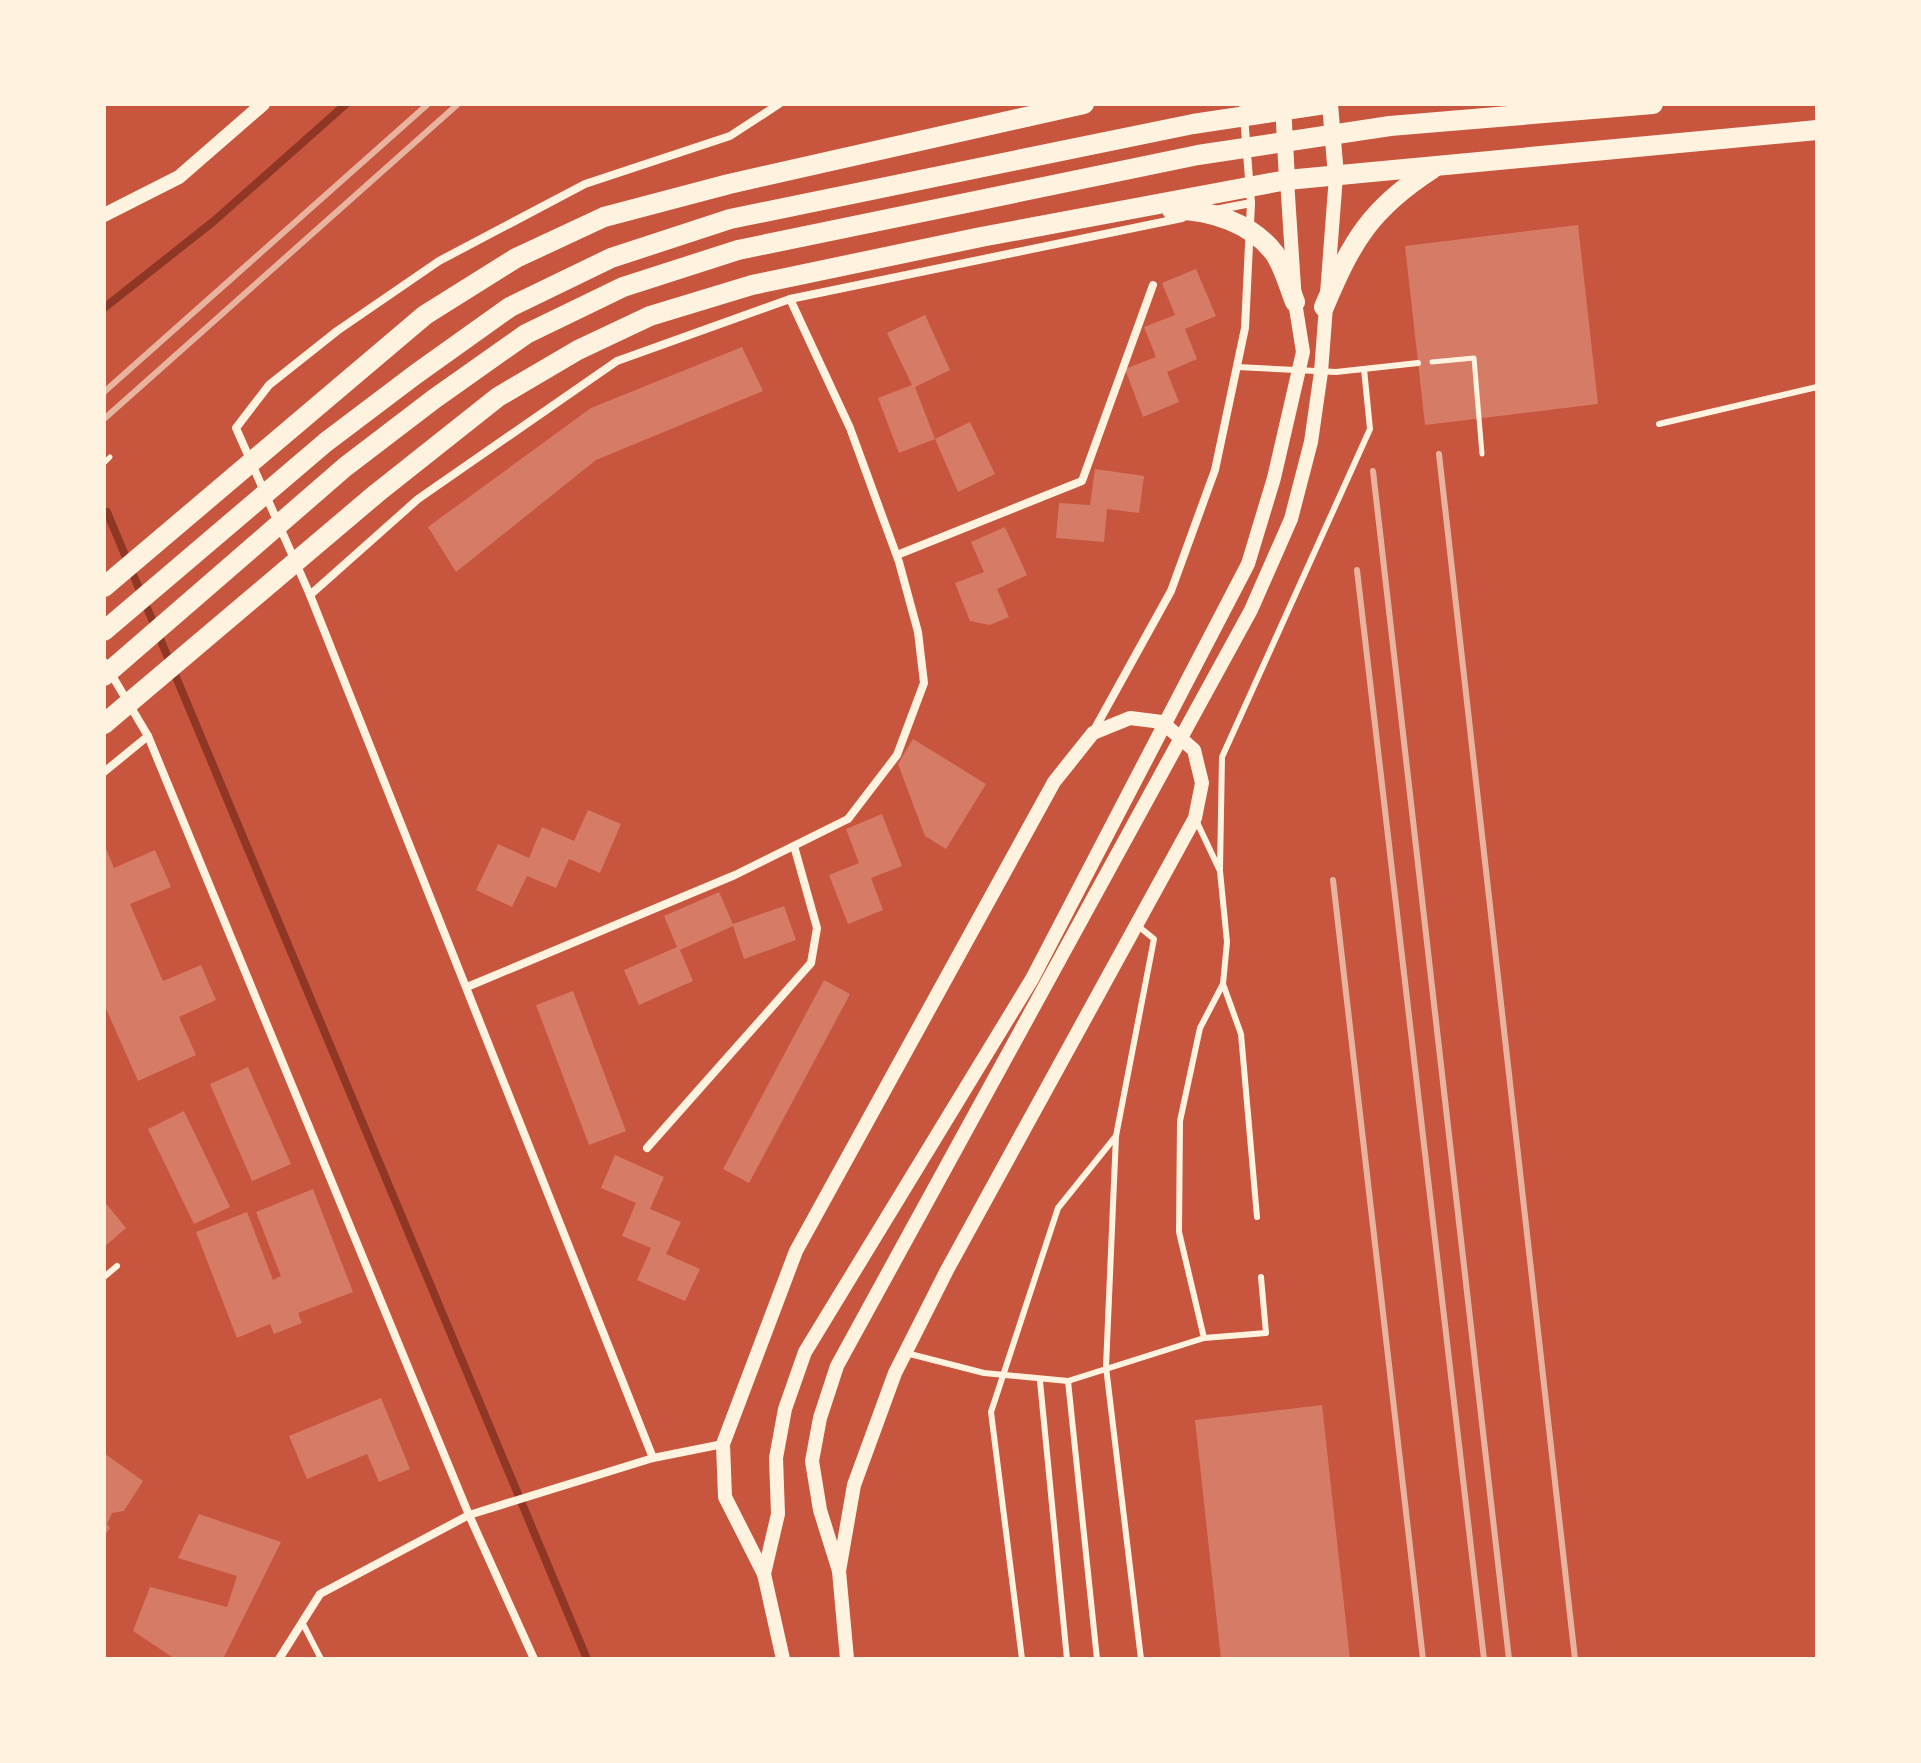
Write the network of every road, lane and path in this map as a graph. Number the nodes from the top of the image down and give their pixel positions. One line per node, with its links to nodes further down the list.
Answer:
1 (263, 104): 14 (street)
2 (779, 104): 29 (street)
3 (1084, 104): 28 (highway)
4 (1243, 104): 12 (street)
5 (1283, 104): 11 (main road)
6 (1328, 104): 10 (main road); 30 (highway)
7 (1653, 104): 32 (highway)
8 (1817, 130): 9 (highway)
9 (1436, 166): 10 (highway); 18 (highway)
10 (1336, 176): 11 (highway); 18 (street)
11 (1287, 180): 13 (highway); 17 (street)
12 (1251, 203): 16 (street); 20 (street)
13 (1122, 211): 17 (highway); 33 (highway)
14 (104, 215)
15 (1153, 285): 27 (street)
16 (790, 299): 27 (street); 29 (street)
17 (1295, 302): 59 (street)
18 (1324, 307): 58 (street)
19 (1418, 363): 21 (lane); 24 (path)
20 (1237, 367): 21 (lane); 34 (street)
21 (1364, 369): 39 (lane)
22 (1817, 387): 23 (lane)
23 (1659, 424)
24 (1482, 454)
25 (110, 457): 26 (path)
26 (104, 463)
27 (897, 555): 38 (street)
28 (104, 587)
29 (310, 595): 42 (street)
30 (104, 631)
31 (104, 662): 35 (street)
32 (104, 676)
33 (104, 724)
34 (1093, 733): 37 (street); 55 (street)
35 (148, 736): 36 (street); 57 (street)
36 (104, 772)
37 (1195, 818): 39 (lane); 40 (street)
38 (794, 846): 42 (street); 44 (street)
39 (1220, 871): 41 (lane)
40 (1138, 926): 43 (lane); 50 (street)
41 (1223, 984): 45 (lane); 49 (lane)
42 (467, 987): 56 (street)
43 (1116, 1136): 51 (lane); 52 (lane)
44 (647, 1148)
45 (1257, 1217)
46 (117, 1266): 47 (lane)
47 (104, 1277)
48 (1261, 1277): 49 (lane)
49 (1204, 1338): 51 (lane)
50 (906, 1353): 52 (lane); 58 (street)
51 (1106, 1367): 54 (lane); 69 (lane)
52 (1002, 1376): 53 (lane); 66 (lane)
53 (1040, 1381): 54 (lane); 67 (lane)
54 (1068, 1381): 68 (lane)
55 (723, 1444): 56 (street); 59 (street)
56 (653, 1458): 57 (street)
57 (469, 1515): 60 (street); 63 (street)
58 (839, 1571): 65 (street)
59 (764, 1574): 64 (street)
60 (302, 1622): 61 (street); 62 (lane)
61 (279, 1659)
62 (321, 1659)
63 (534, 1659)
64 (783, 1659)
65 (847, 1659)
66 (1022, 1659)
67 (1067, 1659)
68 (1097, 1659)
69 (1141, 1659)

